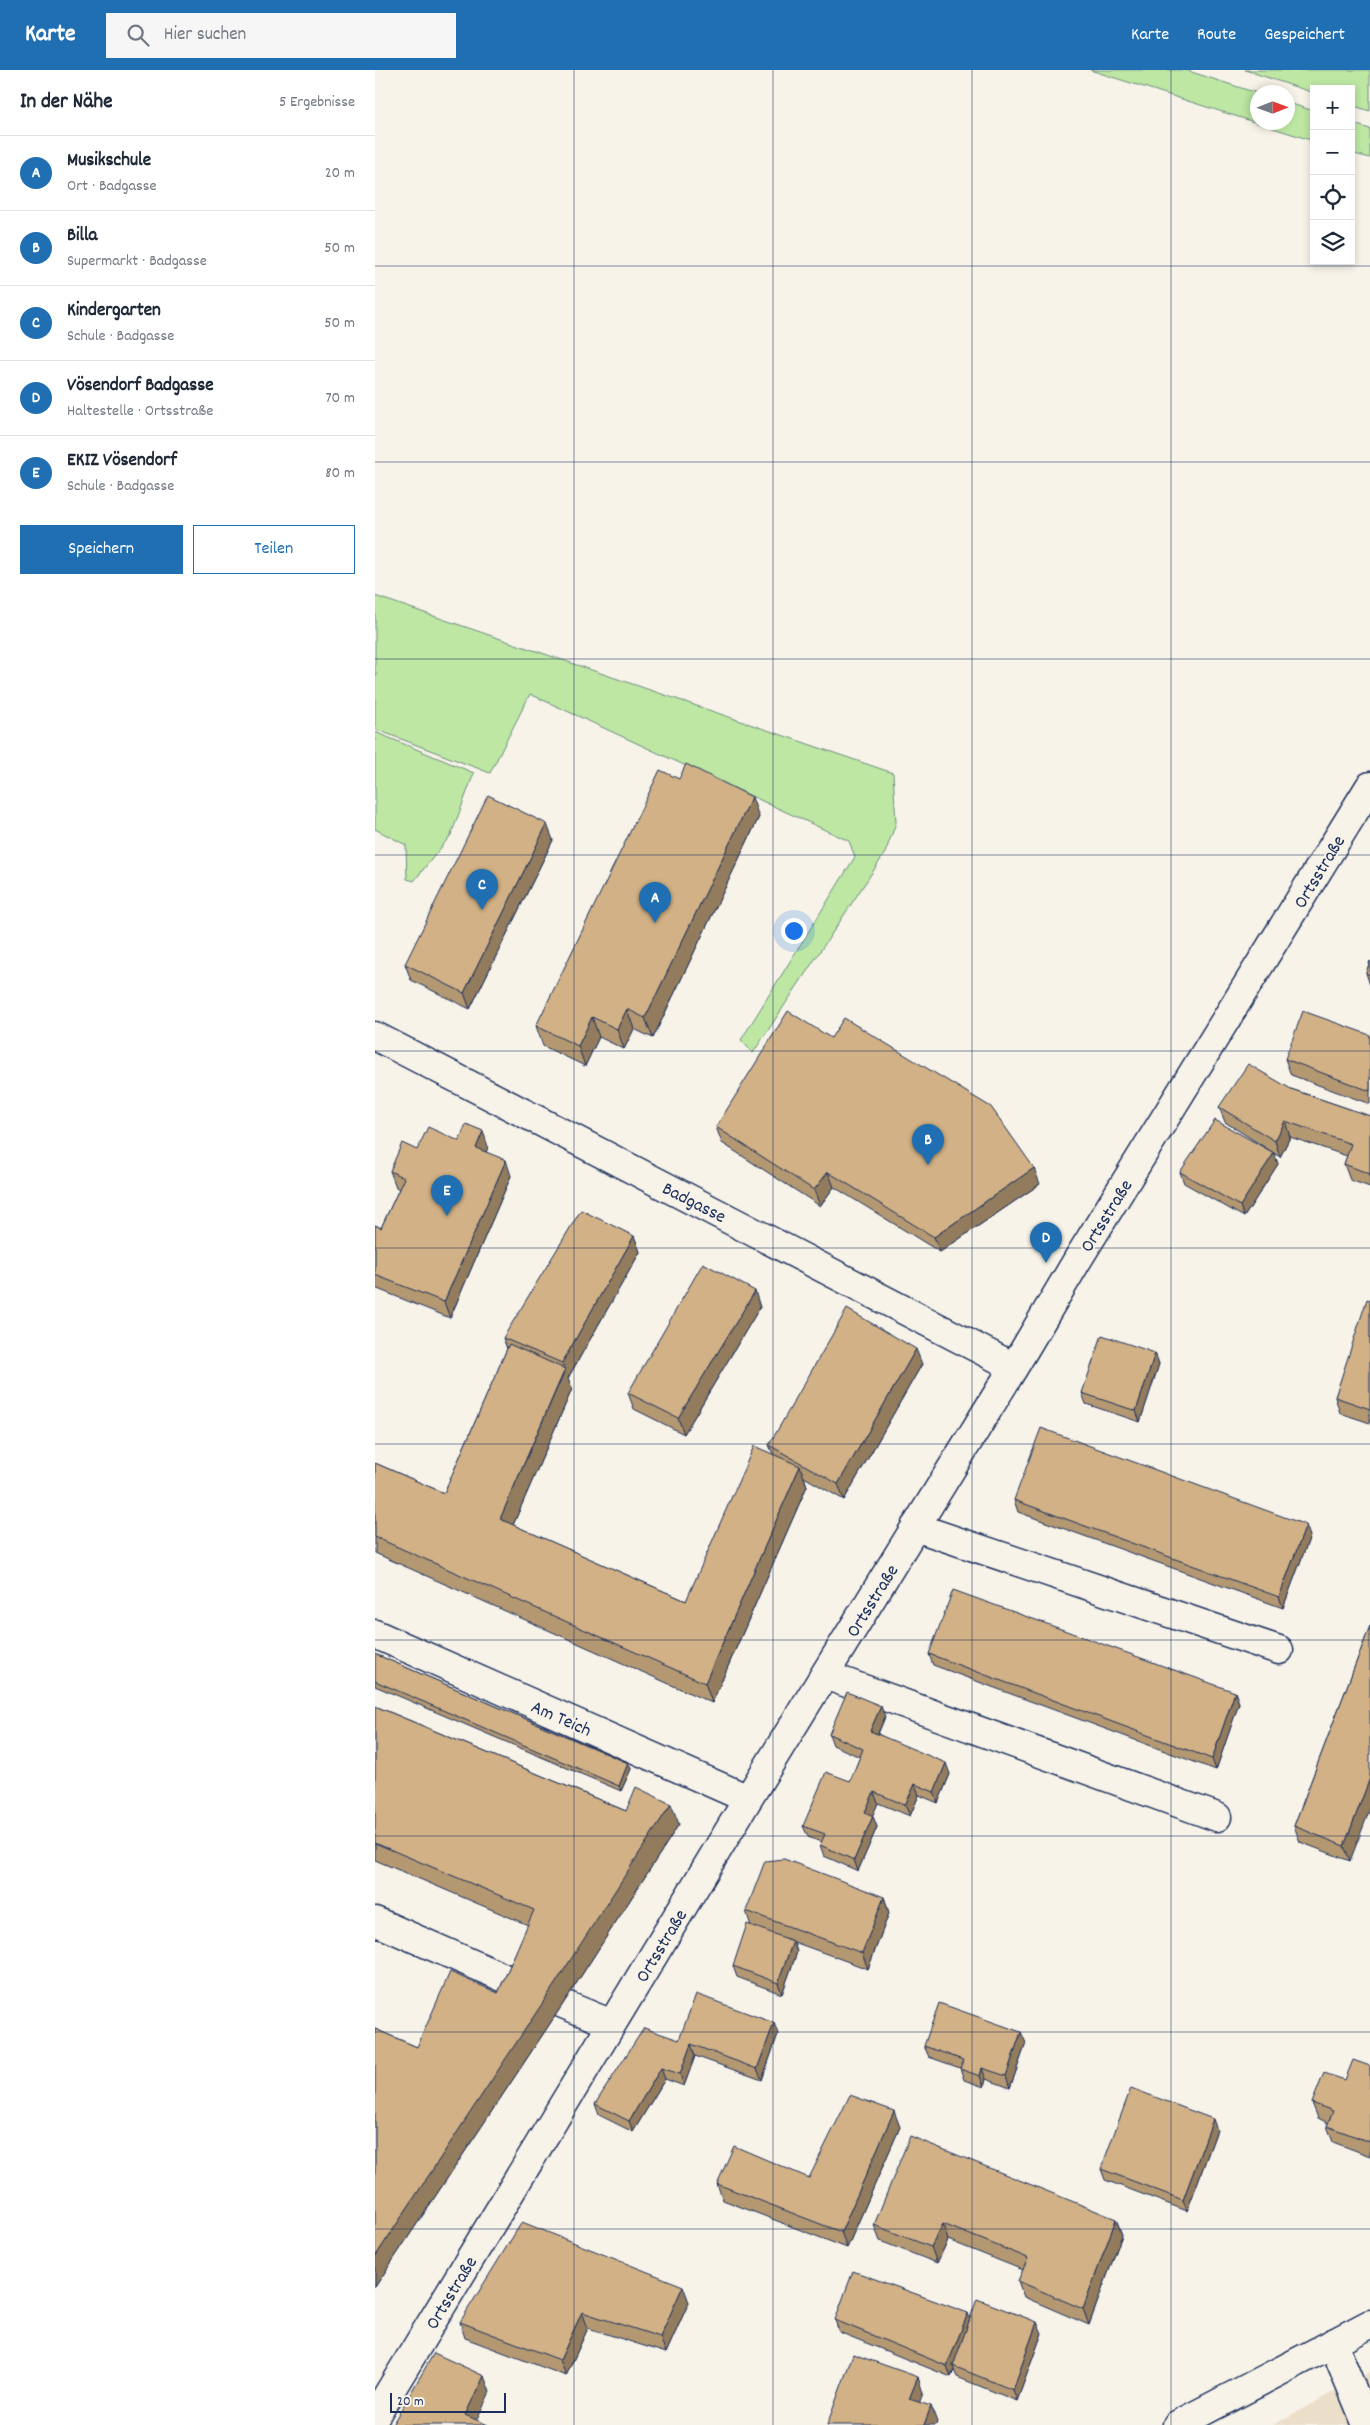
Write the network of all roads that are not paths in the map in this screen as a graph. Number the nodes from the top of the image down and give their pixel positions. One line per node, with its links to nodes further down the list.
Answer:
1 (1370, 786): 3 (street, Ortsstraße)
2 (375, 1036): 3 (street, Badgasse)
3 (1014, 1367): 4 (street, Ortsstraße)
4 (915, 1527): 6 (street); 7 (street, Ortsstraße)
5 (375, 1634): 8 (street, Am Teich)
6 (1279, 1650)
7 (825, 1675): 8 (street, Ortsstraße); 9 (street)
8 (748, 1799): 13 (street, Ortsstraße)
9 (1217, 1817)
10 (375, 1921): 11 (street)
11 (518, 1984)
12 (563, 2004): 13 (street)
13 (612, 2024): 16 (street, Ortsstraße)
14 (1370, 2324): 15 (street)
15 (1333, 2343): 17 (street); 18 (street)
16 (375, 2416)
17 (1177, 2425)
18 (1367, 2425)

